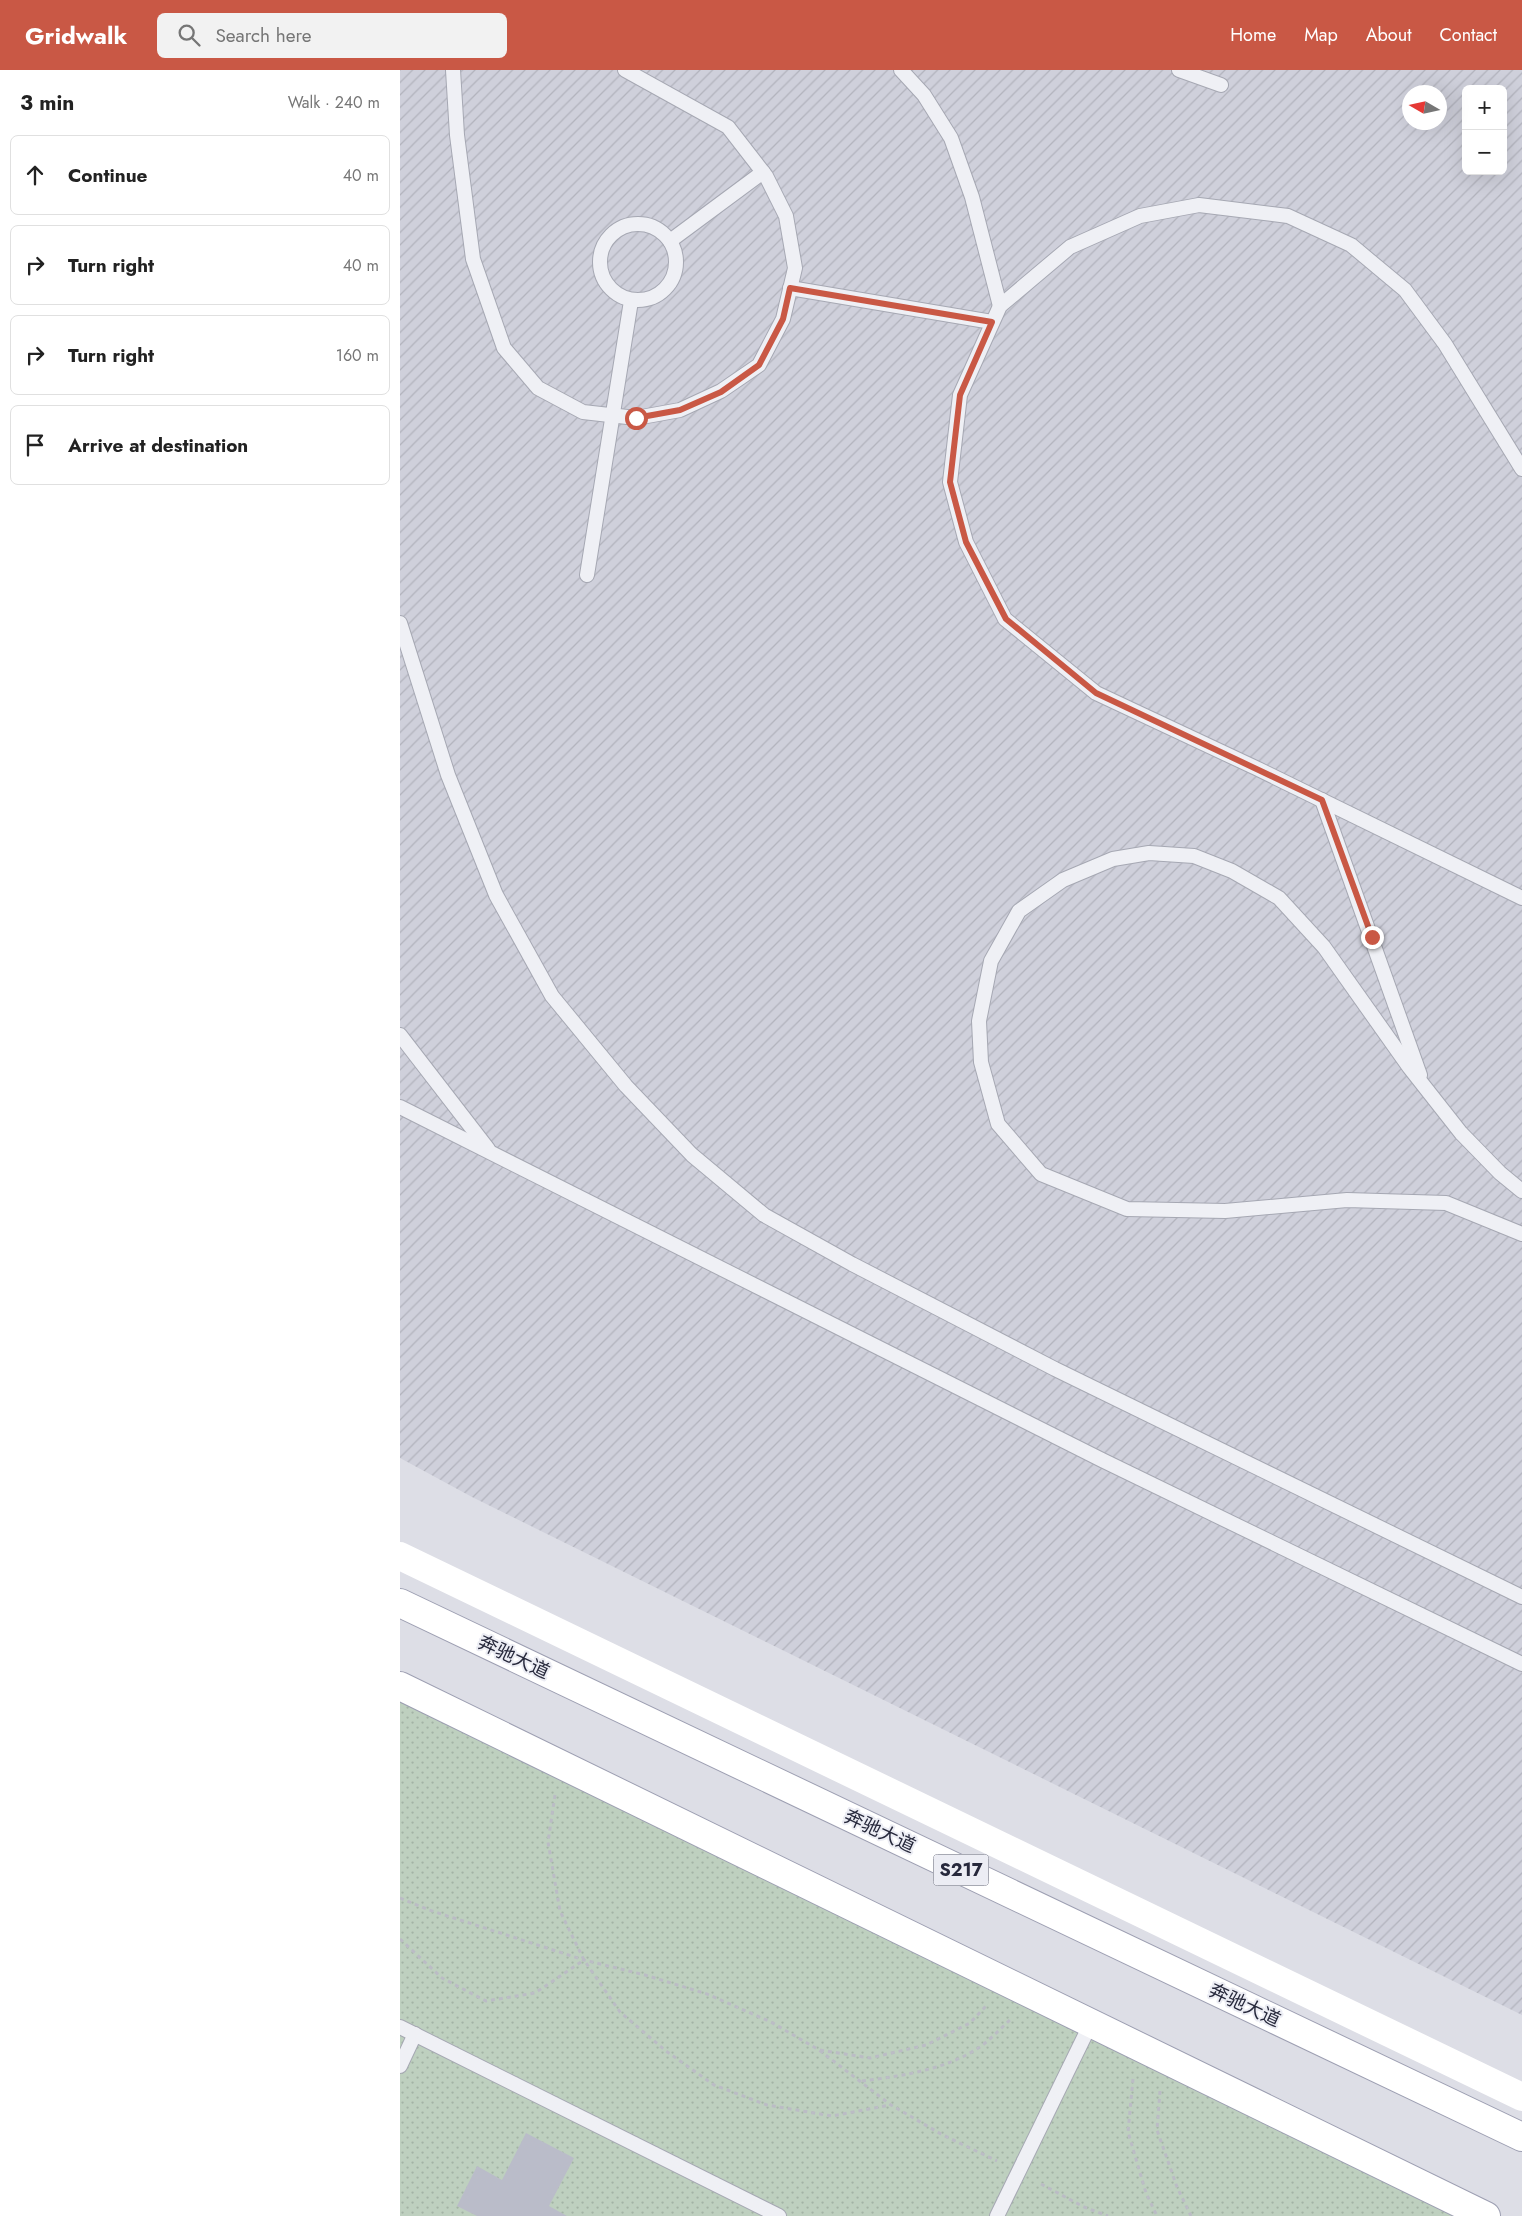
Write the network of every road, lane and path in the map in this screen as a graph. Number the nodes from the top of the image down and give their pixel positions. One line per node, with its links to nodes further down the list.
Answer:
1 (453, 70): 12 (lane)
2 (625, 70): 6 (lane)
3 (901, 70): 10 (lane)
4 (1178, 70): 5 (lane)
5 (1221, 85)
6 (764, 172): 7 (lane); 8 (lane)
7 (670, 241): 9 (lane); 9 (lane)
8 (790, 288): 11 (lane); 12 (lane)
9 (631, 301): 12 (lane)
10 (1000, 306): 11 (lane); 13 (lane)
11 (992, 322): 16 (lane)
12 (612, 415): 14 (lane)
13 (1522, 469)
14 (587, 575)
15 (400, 623): 25 (lane)
16 (1322, 800): 17 (lane); 19 (lane)
17 (1522, 898)
18 (400, 1035): 21 (lane)
19 (1425, 1087): 22 (lane); 23 (lane)
20 (400, 1107): 21 (lane)
21 (492, 1153): 27 (lane)
22 (1522, 1191)
23 (1522, 1234)
24 (400, 1556): 43 (main road)
25 (1522, 1597)
26 (400, 1603): 45 (main road, 奔驰大道 / S217)
27 (1522, 1664)
28 (400, 1686): 29 (main road)
29 (560, 1764): 32 (path); 33 (main road)
30 (400, 1898): 32 (path)
31 (400, 1939): 32 (path)
32 (584, 1960): 39 (path); 44 (path)
33 (1009, 1983): 34 (main road); 39 (path)
34 (1034, 1995): 35 (main road); 42 (path)
35 (1091, 2023): 38 (main road); 46 (lane)
36 (400, 2026): 37 (lane)
37 (415, 2034): 41 (lane); 47 (lane)
38 (1136, 2046): 40 (main road); 50 (path)
39 (819, 2050): 42 (path)
40 (1162, 2058): 51 (path); 52 (main road)
41 (400, 2066)
42 (861, 2081): 44 (path)
43 (1522, 2097)
44 (891, 2105): 46 (path)
45 (1522, 2137)
46 (1019, 2172): 48 (lane); 49 (path)
47 (779, 2216)
48 (997, 2216)
49 (1108, 2216)
50 (1156, 2216)
51 (1191, 2216)
52 (1486, 2216)

